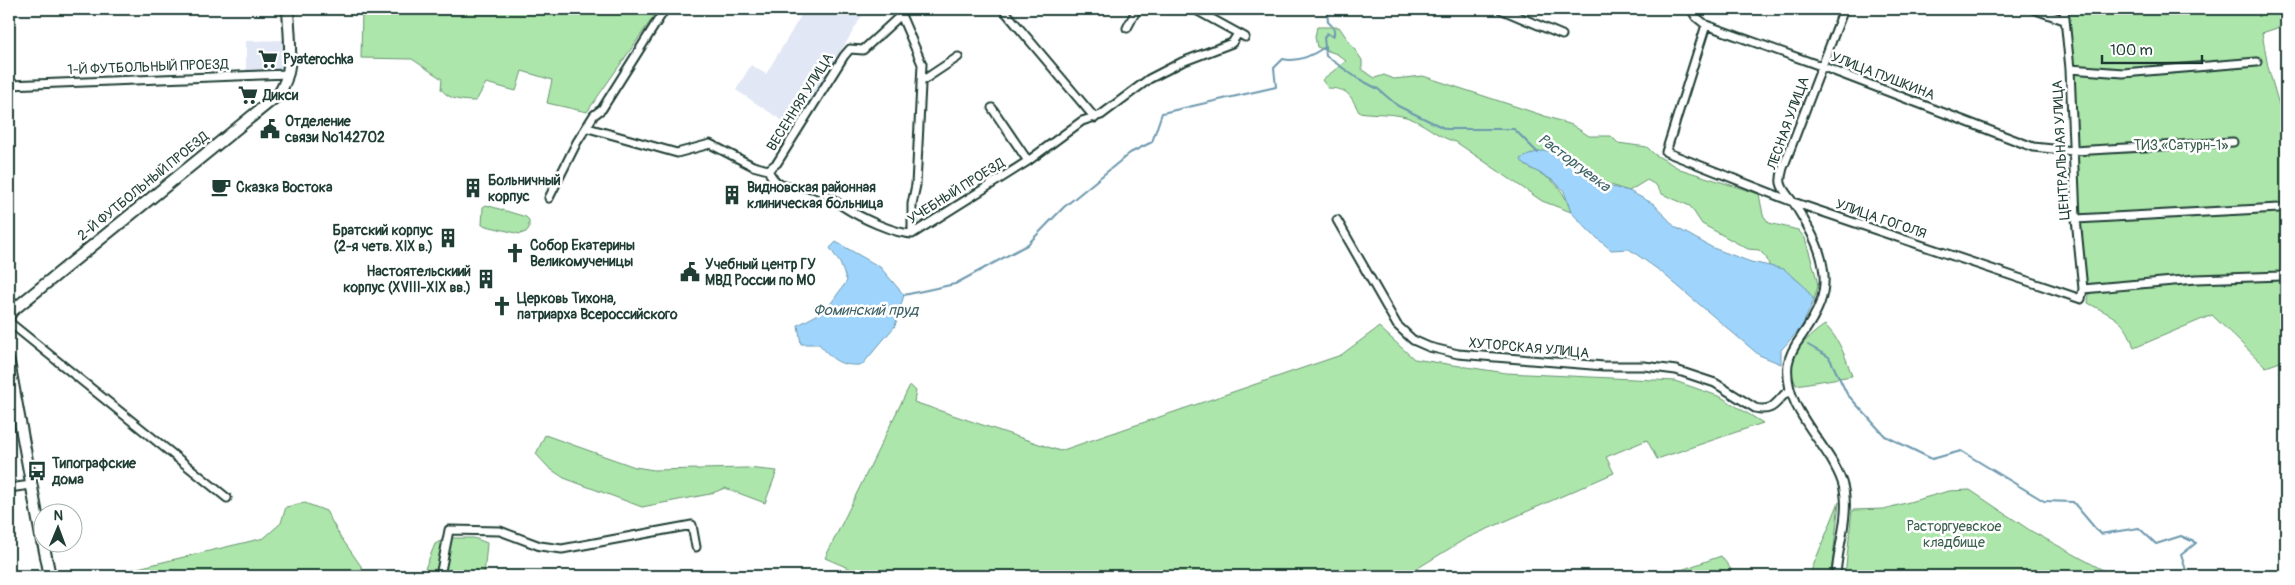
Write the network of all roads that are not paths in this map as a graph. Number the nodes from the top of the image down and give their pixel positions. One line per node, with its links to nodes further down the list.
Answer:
1 (288, 9): 20 (street)
2 (665, 9): 25 (street)
3 (1003, 9): 24 (street)
4 (1137, 9): 14 (street)
5 (1194, 9): 24 (street, УЧЕБНЫЙ ПРОЕЗД)
6 (1500, 9): 15 (street)
7 (1691, 9): 13 (street, УЛИЦА ПУШКИНА)
8 (1844, 9): 18 (street, ЛЕСНАЯ УЛИЦА)
9 (2033, 9): 12 (street)
10 (2064, 9): 12 (street, ЦЕНТРАЛЬНАЯ УЛИЦА)
11 (901, 12): 21 (street); 29 (street, ВЕСЕННЯЯ УЛИЦА)
12 (2064, 20): 19 (street, ЦЕНТРАЛЬНАЯ УЛИЦА)
13 (1706, 25): 18 (street, УЛИЦА ПУШКИНА); 31 (street, УЛИЦА ГОГОЛЯ)
14 (1127, 28)
15 (1562, 35)
16 (958, 58): 21 (street)
17 (2257, 62): 19 (street)
18 (1821, 66): 27 (street, УЛИЦА ПУШКИНА); 31 (street, ЛЕСНАЯ УЛИЦА)
19 (2070, 69): 27 (street, ЦЕНТРАЛЬНАЯ УЛИЦА)
20 (289, 74): 22 (street, 1-Й ФУТБОЛЬНЫЙ ПРОЕЗД); 38 (street, 2-Й ФУТБОЛЬНЫЙ ПРОЕЗД)
21 (922, 81): 35 (street)
22 (9, 85)
23 (992, 108): 28 (street)
24 (1095, 118): 28 (street, УЧЕБНЫЙ ПРОЕЗД)
25 (588, 128): 29 (street, УЧЕБНЫЙ ПРОЕЗД); 30 (street)
26 (2233, 142): 27 (street, УЛИЦА ПУШКИНА)
27 (2073, 151): 33 (street, ЦЕНТРАЛЬНАЯ УЛИЦА)
28 (1028, 160): 35 (street, УЧЕБНЫЙ ПРОЕЗД)
29 (768, 170): 35 (street, УЧЕБНЫЙ ПРОЕЗД)
30 (550, 198)
31 (1793, 202): 37 (street, УЛИЦА ГОГОЛЯ); 41 (street, ЛЕСНАЯ УЛИЦА)
32 (2279, 208): 33 (street)
33 (2076, 219): 37 (street, ЦЕНТРАЛЬНАЯ УЛИЦА)
34 (1338, 220): 41 (street, ХУТОРСКАЯ УЛИЦА)
35 (912, 234)
36 (2282, 276): 37 (street)
37 (2083, 289)
38 (9, 316)
39 (9, 322): 45 (street)
40 (9, 362): 42 (street)
41 (1790, 390): 51 (street)
42 (12, 399): 43 (street)
43 (31, 485): 44 (street); 46 (street)
44 (9, 488)
45 (227, 498)
46 (35, 502)
47 (696, 547): 50 (street)
48 (45, 552): 49 (street)
49 (50, 576)
50 (440, 576)
51 (1836, 576)

